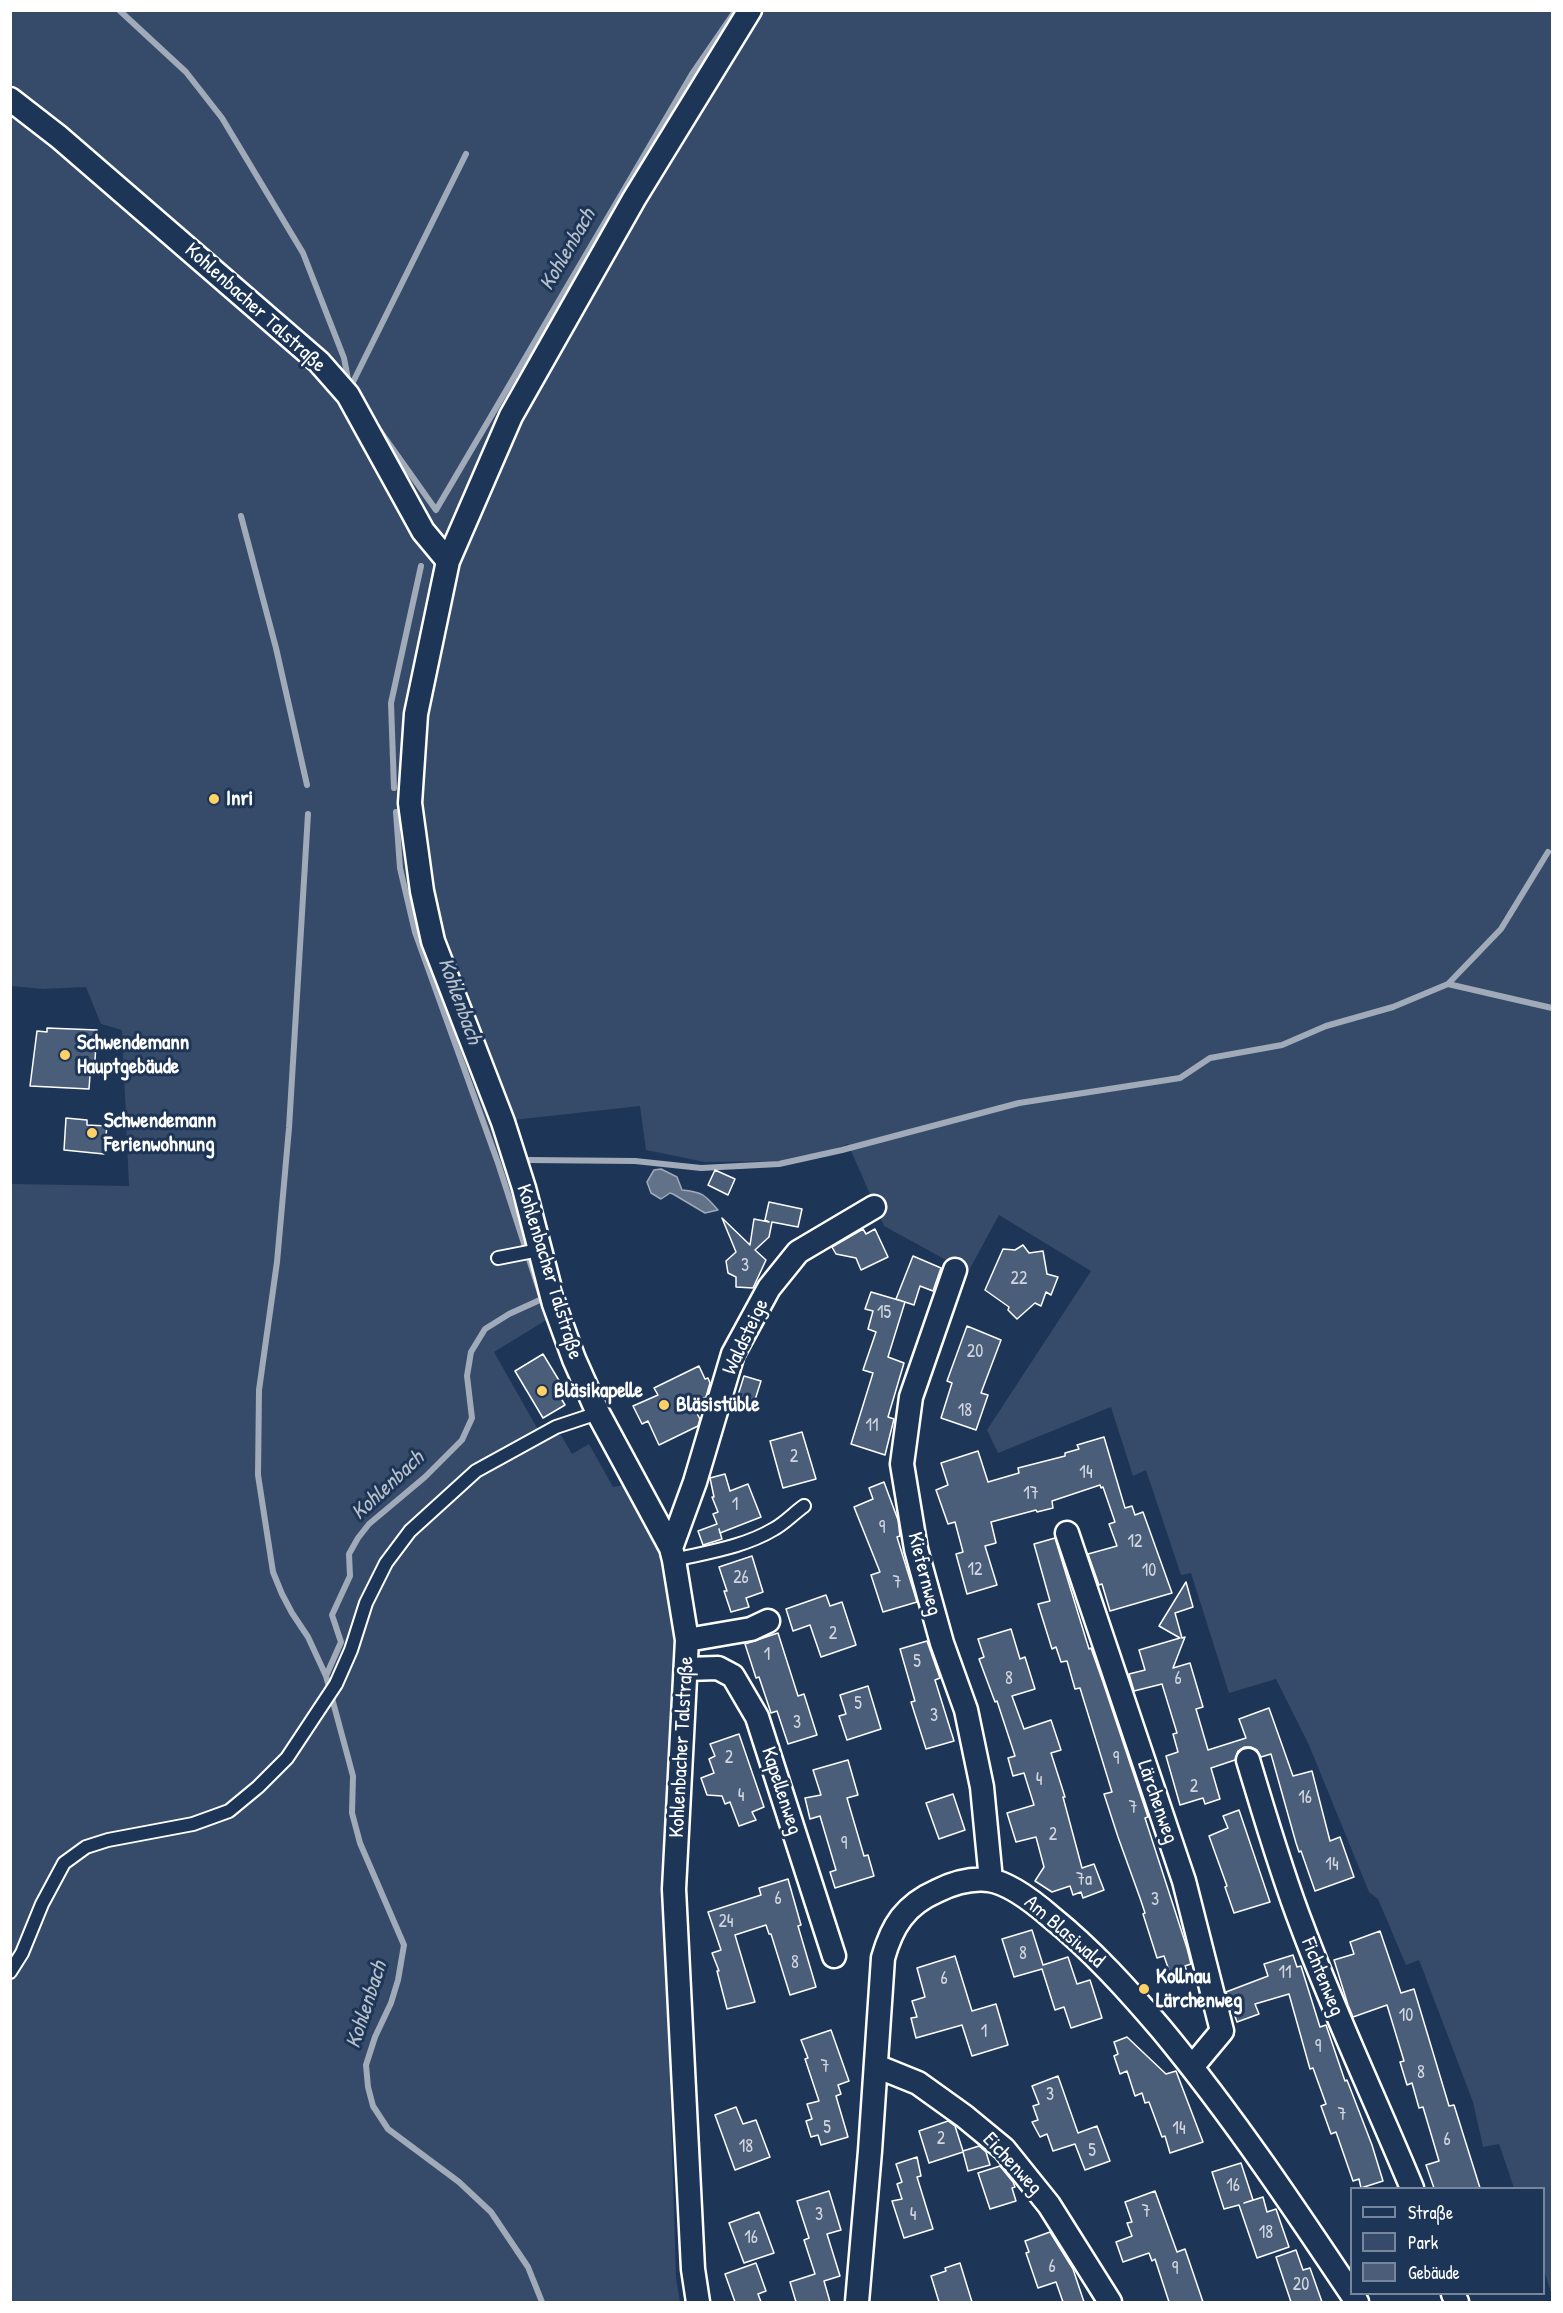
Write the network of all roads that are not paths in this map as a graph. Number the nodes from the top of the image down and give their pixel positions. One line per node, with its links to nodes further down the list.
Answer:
1 (750, 10): 3 (street, Kohlenbacher Talstraße)
2 (10, 99): 3 (street, Kohlenbacher Talstraße)
3 (448, 561): 5 (street, Kohlenbacher Talstraße)
4 (874, 1207): 11 (street, Waldsteige)
5 (530, 1251): 6 (lane); 8 (street, Kohlenbacher Talstraße)
6 (498, 1258)
7 (955, 1270): 16 (street, Kiefernweg)
8 (597, 1413): 11 (street, Kohlenbacher Talstraße); 18 (lane)
9 (804, 1506): 11 (lane)
10 (1067, 1533): 20 (street, Lärchenweg)
11 (673, 1554): 13 (street, Kohlenbacher Talstraße)
12 (768, 1621): 13 (street)
13 (687, 1640): 14 (street, Kohlenbacher Talstraße)
14 (686, 1669): 17 (street, Kapellenweg); 23 (street, Kohlenbacher Talstraße)
15 (1248, 1760): 21 (street, Fichtenweg)
16 (991, 1880): 19 (street); 20 (street, Am Blasiwald)
17 (834, 1956)
18 (10, 1972)
19 (876, 2066): 24 (street); 25 (street, Eichenweg)
20 (1192, 2067): 22 (street, Am Blasiwald)
21 (1412, 2187)
22 (1350, 2291)
23 (698, 2302)
24 (860, 2302)
25 (1110, 2302)

